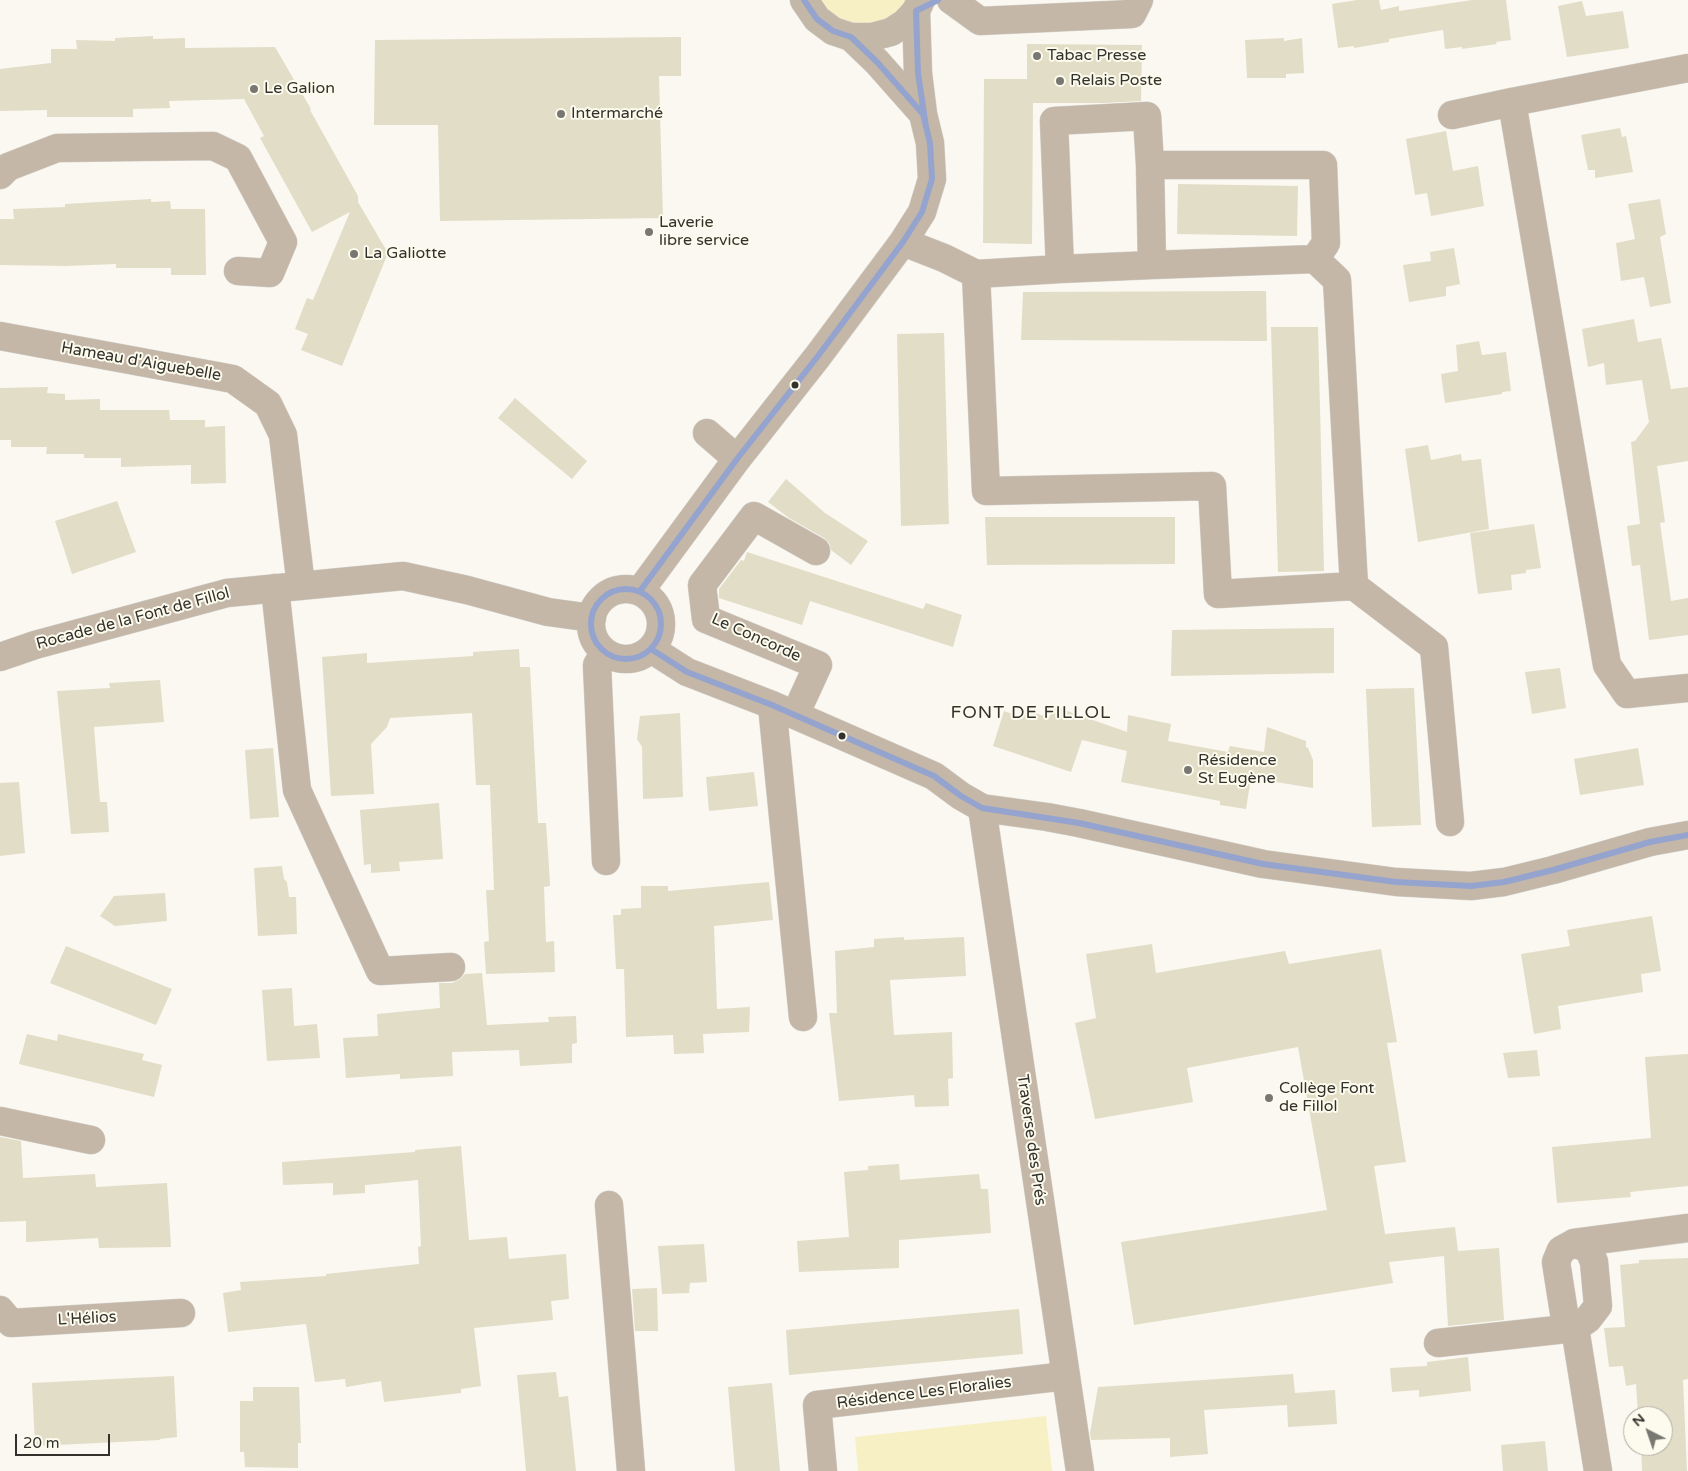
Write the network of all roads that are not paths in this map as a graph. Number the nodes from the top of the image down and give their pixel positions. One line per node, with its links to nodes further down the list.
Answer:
1 (950, 0): 2 (street)
2 (1139, 0)
3 (803, 1): 5 (main road)
4 (925, 4): 5 (main road); 8 (street)
5 (851, 37): 8 (street)
6 (1688, 68): 7 (street)
7 (1512, 102): 9 (street); 29 (street)
8 (923, 114): 12 (street)
9 (1452, 115)
10 (1150, 166): 13 (street); 14 (street); 15 (street)
11 (0, 175): 16 (street)
12 (903, 242): 17 (street); 20 (street)
13 (1315, 259): 14 (street); 22 (street)
14 (1152, 266): 15 (street)
15 (1060, 269): 17 (street)
16 (238, 271)
17 (976, 274): 22 (street)
18 (0, 336): 23 (street, Hameau d'Aiguebelle)
19 (707, 433): 20 (street)
20 (737, 459): 24 (street)
21 (816, 551): 30 (street, Le Concorde)
22 (1354, 586): 32 (street)
23 (288, 587): 25 (street, Rocade de la Font de Fillol); 28 (street, Rocade de la Font de Fillol); 35 (street, Hameau d'Aiguebelle)
24 (640, 591): 25 (street); 26 (street)
25 (592, 618): 27 (street)
26 (651, 649): 27 (street); 30 (street)
27 (605, 652): 34 (street)
28 (0, 657)
29 (1688, 688)
30 (784, 710): 31 (street); 36 (street)
31 (982, 808): 33 (street); 46 (street, Traverse des Prés)
32 (1450, 822)
33 (1688, 835)
34 (606, 861)
35 (451, 967)
36 (803, 1017)
37 (0, 1121): 38 (street)
38 (91, 1140)
39 (609, 1205): 47 (street)
40 (1688, 1228): 41 (street)
41 (1574, 1243): 44 (street); 44 (street)
42 (0, 1310): 43 (street, L'Hélios)
43 (181, 1313)
44 (1575, 1328): 45 (street); 50 (street)
45 (1438, 1343)
46 (1066, 1376): 48 (street, Résidence Les Floralies); 49 (street, Traverse des Prés)
47 (631, 1471)
48 (823, 1471)
49 (1080, 1471)
50 (1598, 1471)

